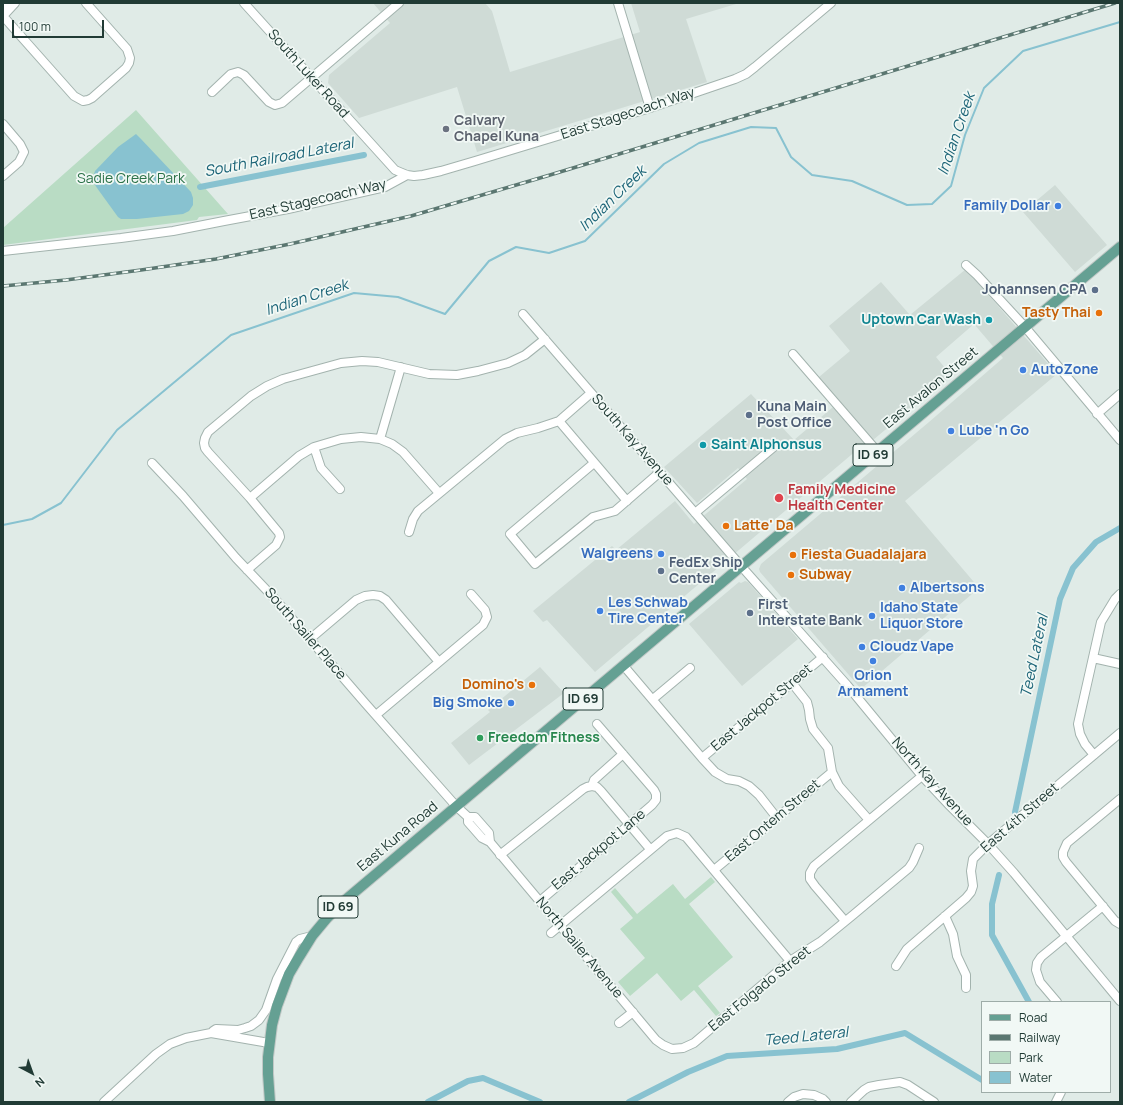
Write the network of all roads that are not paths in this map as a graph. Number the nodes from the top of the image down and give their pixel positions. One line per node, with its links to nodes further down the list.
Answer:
1 (15, 3): 7 (street)
2 (86, 3): 7 (street)
3 (244, 3): 8 (street, South Luker Road)
4 (399, 3): 8 (street)
5 (618, 3): 10 (street)
6 (831, 3): 10 (street, East Stagecoach Way)
7 (3, 16)
8 (311, 77): 9 (street); 12 (street, South Luker Road)
9 (212, 92)
10 (650, 108): 12 (street, East Stagecoach Way)
11 (3, 124): 13 (street)
12 (407, 175): 15 (street, East Stagecoach Way)
13 (3, 176)
14 (1120, 247): 18 (main road, East Avalon Street)
15 (3, 251)
16 (966, 265): 18 (street)
17 (523, 314): 19 (street, South Kay Avenue)
18 (1025, 327): 24 (street); 30 (main road, East Avalon Street / ID 69)
19 (545, 339): 21 (street); 22 (street, South Kay Avenue)
20 (793, 354): 30 (street)
21 (401, 367): 26 (street); 36 (street)
22 (591, 393): 25 (street); 33 (street, South Kay Avenue)
23 (1120, 394): 24 (street)
24 (1097, 414): 27 (street)
25 (559, 421): 32 (street); 35 (street)
26 (380, 439): 29 (street); 35 (street)
27 (1120, 440)
28 (775, 446): 38 (street)
29 (314, 447): 34 (street); 36 (street)
30 (877, 451): 40 (main road, East Avalon Street / ID 69)
31 (152, 463): 41 (street, South Sailer Place)
32 (594, 463): 37 (street); 37 (street)
33 (660, 472): 37 (street); 38 (street, South Kay Avenue)
34 (340, 489)
35 (439, 493): 39 (street)
36 (250, 498): 41 (street)
37 (627, 501)
38 (695, 513): 40 (street, South Kay Avenue)
39 (408, 532)
40 (741, 566): 45 (street, North Kay Avenue); 49 (main road, East Kuna Road / ID 69)
41 (247, 570): 44 (street, South Sailer Place)
42 (471, 594): 47 (street)
43 (1120, 594): 46 (street)
44 (310, 639): 47 (street); 53 (street, South Sailer Place)
45 (822, 657): 51 (street, East Jackpot Street); 60 (street, North Kay Avenue)
46 (1092, 658): 48 (street); 57 (street)
47 (439, 662): 53 (street)
48 (1120, 664)
49 (624, 665): 52 (street); 63 (main road, East Kuna Road / ID 69)
50 (690, 668): 52 (street)
51 (792, 682): 58 (street, East Jackpot Street); 59 (street)
52 (652, 699): 58 (street)
53 (376, 715): 63 (street, South Sailer Place)
54 (597, 724): 56 (street)
55 (1120, 733): 57 (street, East 4th Street)
56 (623, 754): 61 (street); 66 (street, East Jackpot Lane)
57 (1094, 755): 67 (street, East 4th Street)
58 (702, 758): 64 (street)
59 (832, 772): 64 (street, East Ontem Street); 65 (street)
60 (922, 776): 65 (street); 67 (street, North Kay Avenue)
61 (592, 786): 66 (street); 70 (street)
62 (1120, 799): 73 (street)
63 (456, 806): 70 (street, North Sailer Avenue); 79 (main road, East Kuna Road / ID 69)
64 (777, 818): 71 (street, East Ontem Street)
65 (869, 820): 75 (street)
66 (629, 825): 69 (street); 72 (street, East Jackpot Lane)
67 (988, 844): 74 (street, East 4th Street); 80 (street, North Kay Avenue)
68 (919, 848): 75 (street, East Folgado Street)
69 (650, 849): 71 (street); 77 (street)
70 (500, 855): 72 (street, North Sailer Avenue)
71 (714, 870): 81 (street)
72 (540, 901): 77 (street, North Sailer Avenue)
73 (1103, 906): 76 (street); 80 (street)
74 (945, 916): 82 (street, East 4th Street); 83 (street)
75 (845, 921): 81 (street, East Folgado Street)
76 (1120, 924)
77 (560, 925): 78 (street); 86 (street, North Sailer Avenue)
78 (551, 933)
79 (312, 936): 88 (street); 89 (main road, East Kuna Road / ID 69)
80 (1066, 936): 84 (street); 85 (street, North Kay Avenue)
81 (790, 961): 90 (street, East Folgado Street)
82 (896, 966)
83 (966, 988)
84 (1056, 1001)
85 (1120, 1001)
86 (633, 1012): 87 (street); 90 (street, North Sailer Avenue)
87 (619, 1023)
88 (211, 1033): 89 (street); 91 (street)
89 (269, 1043): 92 (main road, ID 69)
90 (672, 1049)
91 (104, 1102)
92 (270, 1102)
93 (788, 1102): 94 (street)
94 (826, 1102)
95 (851, 1102): 96 (street)
96 (934, 1102)

